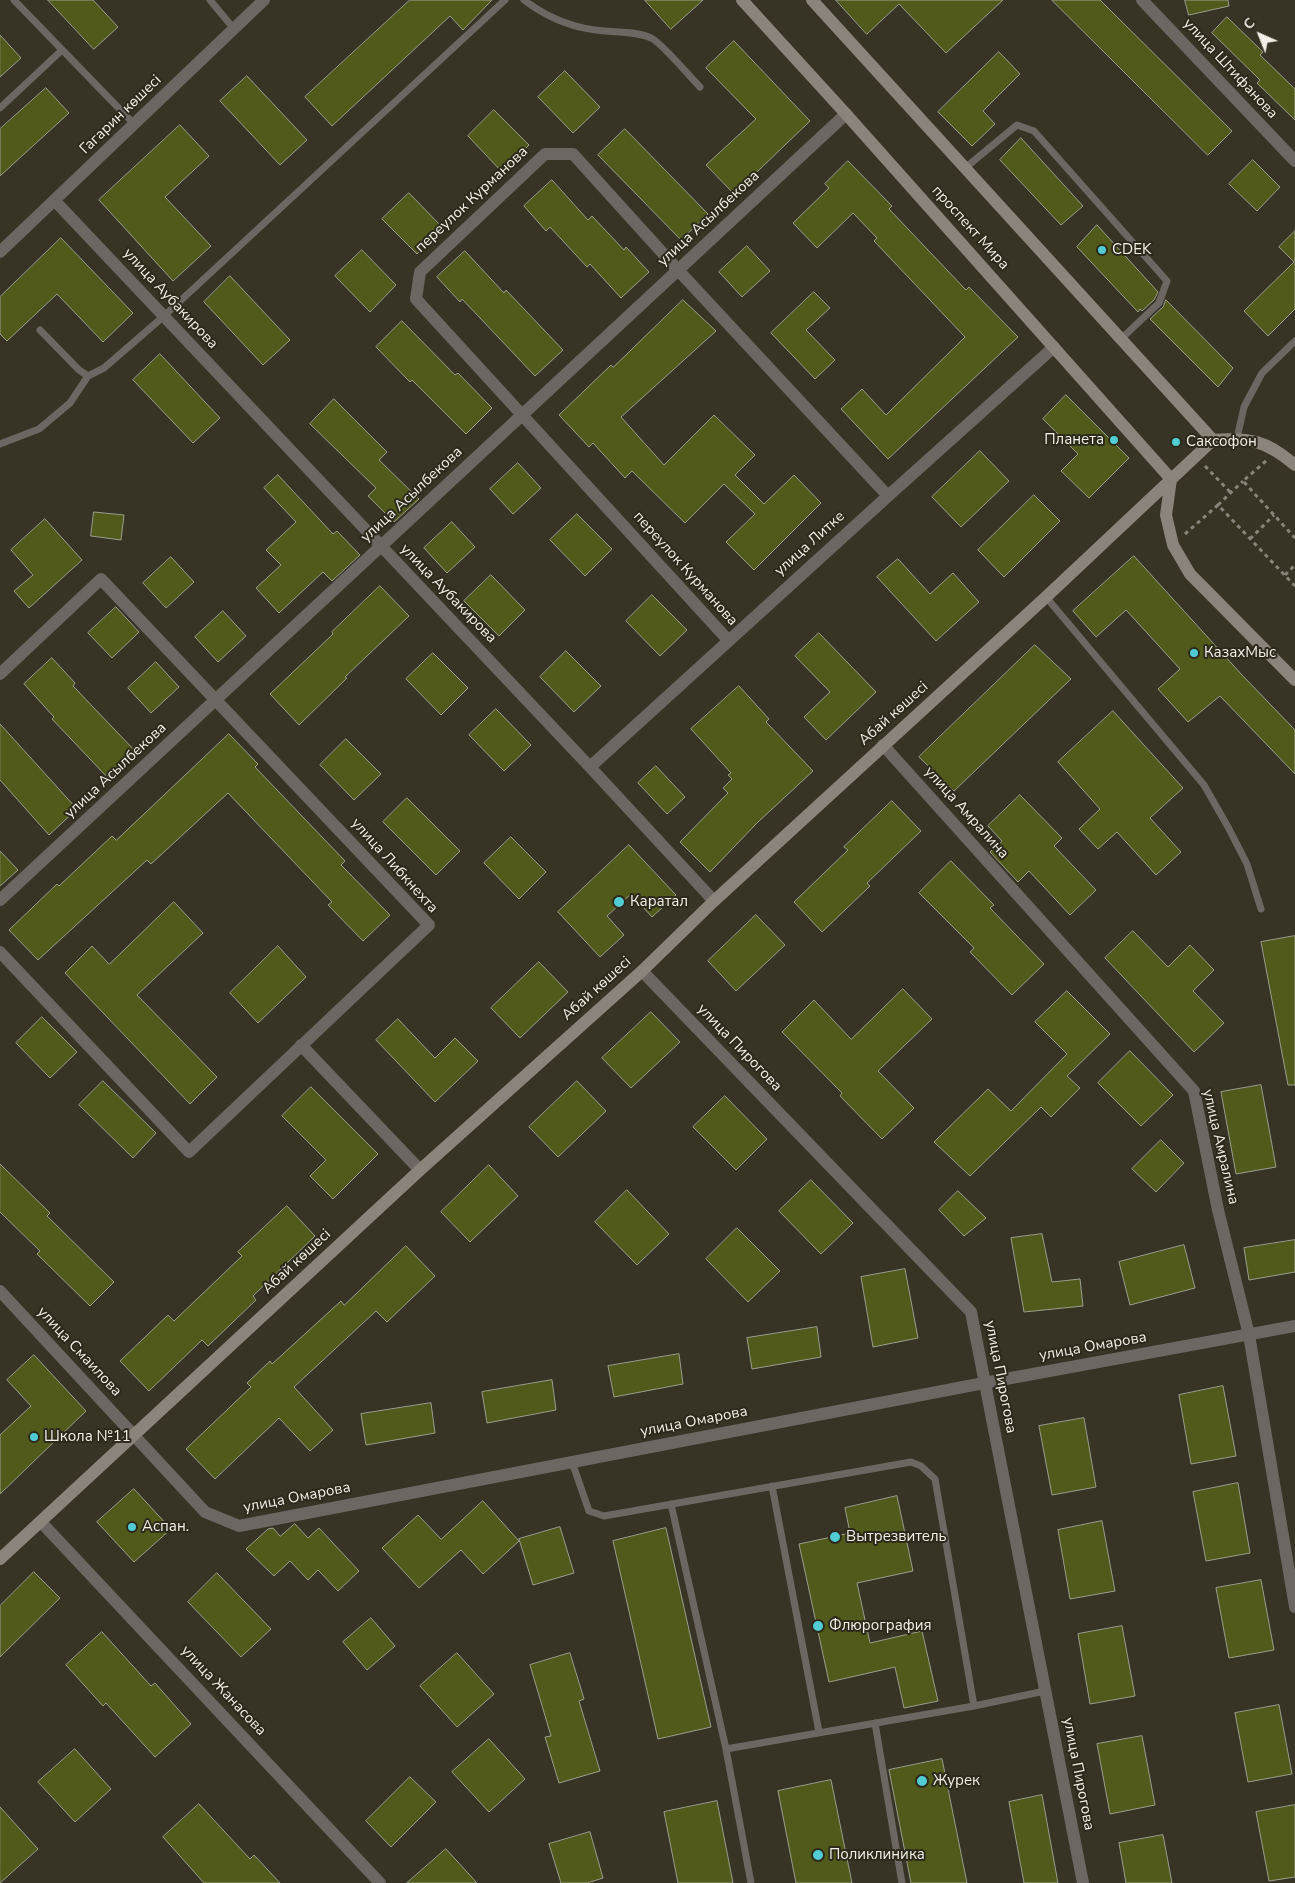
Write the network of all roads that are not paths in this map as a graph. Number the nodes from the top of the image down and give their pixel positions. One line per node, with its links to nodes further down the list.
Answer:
1 (14, 0): 10 (lane)
2 (210, 0): 9 (lane)
3 (264, 0): 9 (street, Гагарин көшесі)
4 (505, 0): 20 (lane)
5 (524, 0): 11 (lane)
6 (742, 0): 13 (main road, проспект Мира)
7 (812, 0): 16 (main road)
8 (1142, 0): 15 (street, улица Штифанова)
9 (234, 29): 14 (street, Гагарин көшесі)
10 (62, 50): 12 (lane); 14 (lane)
11 (700, 87)
12 (0, 108)
13 (846, 114): 19 (street, улица Асылбекова); 24 (main road, проспект Мира)
14 (135, 125): 17 (street, Гагарин көшесі)
15 (1295, 161)
16 (965, 168): 22 (main road); 22 (lane)
17 (55, 201): 18 (street, Гагарин көшесі); 20 (street, улица Аубакирова)
18 (0, 252)
19 (678, 270): 26 (street, улица Асылбекова); 26 (street, переулок Курманова); 32 (street, переулок Курманова)
20 (164, 316): 25 (lane); 33 (street, улица Аубакирова)
21 (40, 330): 25 (lane)
22 (1121, 339): 28 (main road)
23 (1295, 341): 27 (lane)
24 (1054, 347): 31 (main road, проспект Мира); 32 (street, улица Литке)
25 (88, 376): 29 (lane)
26 (522, 415): 33 (street, улица Асылбекова); 35 (street, переулок Курманова)
27 (1236, 438): 28 (main road); 30 (main road)
28 (1213, 440): 31 (main road, Абай көшесі)
29 (0, 444)
30 (1295, 465)
31 (1171, 479): 34 (main road, Абай көшесі); 37 (main road)
32 (888, 496): 35 (street, улица Литке)
33 (381, 547): 38 (street, улица Асылбекова); 40 (street, улица Аубакирова)
34 (1046, 597): 39 (main road, Абай көшесі); 43 (lane)
35 (728, 640): 40 (street, улица Литке)
36 (0, 674): 38 (street, улица Либкнехта)
37 (1295, 680)
38 (216, 700): 41 (street, улица Асылбекова); 46 (street, улица Либкнехта)
39 (883, 745): 42 (main road, Абай көшесі); 50 (street, улица Амралина)
40 (590, 767): 42 (street, улица Аубакирова)
41 (0, 900)
42 (714, 901): 45 (main road, Абай көшесі)
43 (1261, 909)
44 (0, 952): 46 (street, улица Либкнехта)
45 (642, 971): 47 (main road, Абай көшесі); 51 (street, улица Пирогова)
46 (302, 1045): 47 (street)
47 (420, 1170): 52 (main road, Абай көшесі)
48 (0, 1291): 52 (street, улица Смаилова)
49 (1295, 1326): 50 (street, улица Омарова)
50 (1250, 1335): 51 (street, улица Омарова); 58 (street, улица Амралина)
51 (984, 1383): 53 (street, улица Омарова); 59 (street, улица Пирогова)
52 (134, 1436): 53 (street, улица Омарова); 56 (main road, Абай көшесі)
53 (572, 1462): 55 (lane)
54 (772, 1486): 55 (lane); 60 (lane); 62 (lane)
55 (671, 1504): 63 (lane)
56 (41, 1522): 57 (main road, Абай көшесі); 64 (street, улица Жанасова)
57 (0, 1559)
58 (1295, 1607)
59 (1045, 1691): 60 (lane); 67 (street, улица Пирогова)
60 (974, 1706): 61 (lane)
61 (875, 1723): 62 (lane); 66 (lane)
62 (819, 1732): 63 (lane)
63 (726, 1748): 65 (lane)
64 (380, 1883)
65 (751, 1883)
66 (902, 1883)
67 (1083, 1883)

